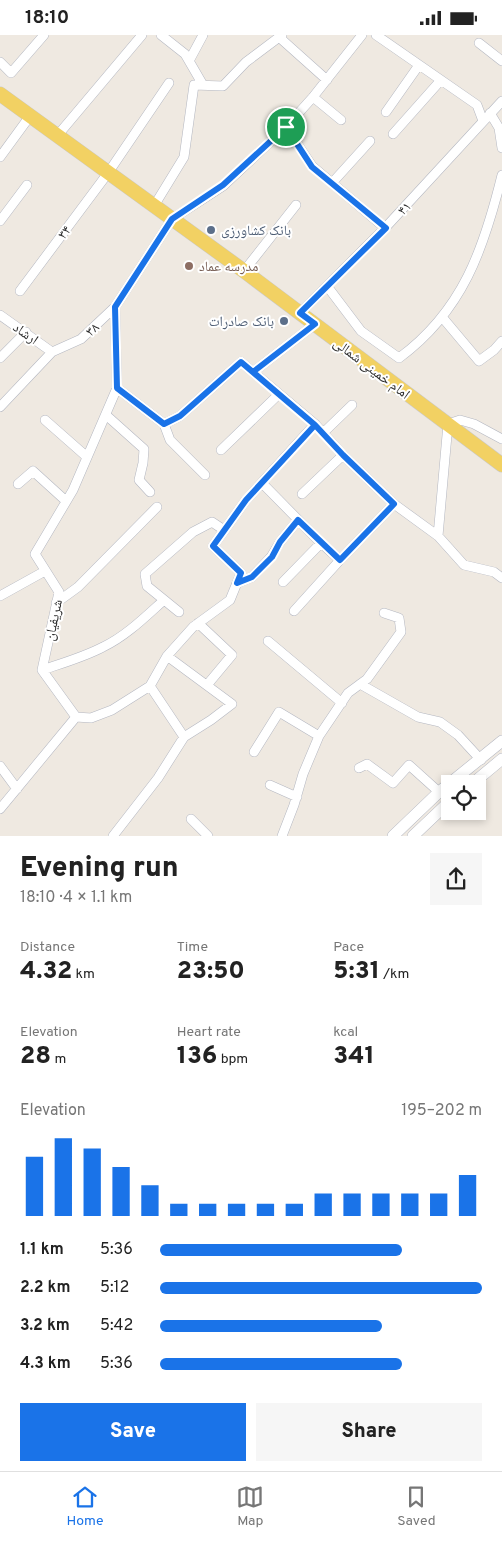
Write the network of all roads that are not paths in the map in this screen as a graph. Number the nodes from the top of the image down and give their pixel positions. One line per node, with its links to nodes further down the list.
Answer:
1 (44, 35): 11 (street)
2 (142, 35): 27 (street)
3 (161, 35): 9 (street)
4 (203, 35): 9 (street)
5 (362, 35): 13 (street)
6 (376, 35): 12 (street)
7 (281, 36): 13 (street); 16 (street)
8 (479, 43): 10 (street)
9 (189, 61): 16 (street)
10 (502, 61)
11 (0, 62)
12 (419, 65): 14 (street); 20 (street)
13 (327, 80): 18 (street)
14 (441, 80): 24 (street); 26 (street)
15 (169, 83): 31 (street, ۳۴)
16 (203, 85): 36 (street)
17 (0, 94): 22 (main road, امام خمینی شمالی)
18 (313, 97): 23 (street); 25 (street)
19 (502, 101): 21 (street, ۴۱)
20 (386, 112)
21 (490, 113): 24 (street, ۴۱); 29 (street)
22 (30, 116): 27 (main road, امام خمینی شمالی); 30 (street)
23 (341, 121)
24 (483, 121): 39 (street, ۴۱)
25 (286, 127): 33 (street); 37 (street)
26 (393, 134)
27 (57, 136): 31 (main road, امام خمینی شمالی)
28 (370, 141): 33 (street)
29 (502, 148)
30 (0, 157)
31 (108, 173): 36 (main road, امام خمینی شمالی); 42 (street, ۳۴)
32 (502, 175): 46 (street)
33 (332, 183): 39 (street)
34 (28, 185): 38 (street)
35 (296, 205): 40 (street)
36 (154, 206): 37 (main road, امام خمینی شمالی)
37 (172, 219): 40 (main road, امام خمینی شمالی); 43 (street, ۳۸)
38 (0, 221)
39 (386, 228): 41 (street, ۴۱)
40 (244, 271): 44 (main road, امام خمینی شمالی)
41 (327, 286): 44 (street, ۴۱); 46 (street)
42 (20, 291)
43 (115, 307): 50 (street, ۳۸); 53 (street)
44 (300, 313): 47 (main road, امام خمینی شمالی)
45 (0, 315): 48 (street, ارشاد)
46 (442, 317): 49 (street)
47 (315, 324): 52 (street); 60 (main road, امام خمینی شمالی)
48 (26, 332): 50 (street, ارشاد); 51 (street)
49 (502, 341)
50 (52, 352): 56 (street)
51 (0, 358)
52 (253, 372): 54 (street); 59 (street)
53 (117, 388): 57 (street, شریفیان); 59 (street)
54 (279, 394): 61 (street); 64 (street)
55 (352, 405): 62 (street)
56 (0, 407)
57 (106, 415): 66 (street, شریفیان); 71 (street)
58 (45, 420): 66 (street)
59 (164, 424): 68 (street)
60 (448, 424): 63 (street); 67 (main road, امام خمینی شمالی); 78 (street)
61 (315, 425): 62 (street); 69 (street)
62 (323, 433): 65 (street)
63 (502, 439)
64 (221, 450)
65 (343, 455): 72 (street); 74 (street)
66 (87, 457): 73 (street, شریفیان)
67 (502, 465)
68 (204, 475)
69 (262, 483): 76 (street); 77 (street)
70 (18, 485): 73 (street)
71 (150, 492)
72 (302, 494)
73 (66, 501): 81 (street, شریفیان)
74 (394, 504): 78 (street); 80 (street)
75 (157, 507): 87 (street)
76 (298, 520): 79 (street); 84 (street)
77 (224, 530): 84 (street); 86 (street)
78 (438, 536): 82 (street)
79 (321, 543): 80 (street); 83 (street)
80 (340, 560): 88 (street)
81 (46, 571): 85 (street); 87 (street, شریفیان)
82 (502, 578)
83 (283, 582)
84 (237, 583): 91 (street)
85 (0, 596)
86 (164, 600): 89 (street); 94 (street)
87 (56, 603): 94 (street, شریفیان)
88 (294, 611)
89 (179, 612)
90 (384, 613): 95 (street)
91 (198, 623): 93 (street); 96 (street)
92 (268, 641): 98 (street)
93 (167, 655): 96 (street); 97 (street)
94 (42, 670): 99 (street)
95 (360, 684): 98 (street); 105 (street)
96 (207, 685): 101 (street)
97 (150, 686): 99 (street); 101 (street)
98 (342, 703): 100 (street)
99 (76, 717): 110 (street)
100 (319, 736): 103 (street); 112 (street)
101 (184, 737): 116 (street)
102 (502, 741): 105 (street)
103 (254, 752)
104 (502, 759): 108 (street)
105 (481, 760): 111 (street)
106 (0, 766): 110 (street)
107 (359, 769): 111 (street)
108 (483, 775)
109 (270, 785): 112 (street)
110 (17, 789): 113 (street)
111 (439, 792): 119 (street)
112 (297, 797): 118 (street)
113 (0, 809)
114 (441, 810): 120 (street)
115 (191, 819): 117 (street)
116 (113, 836)
117 (208, 836)
118 (282, 836)
119 (393, 836)
120 (413, 836)

